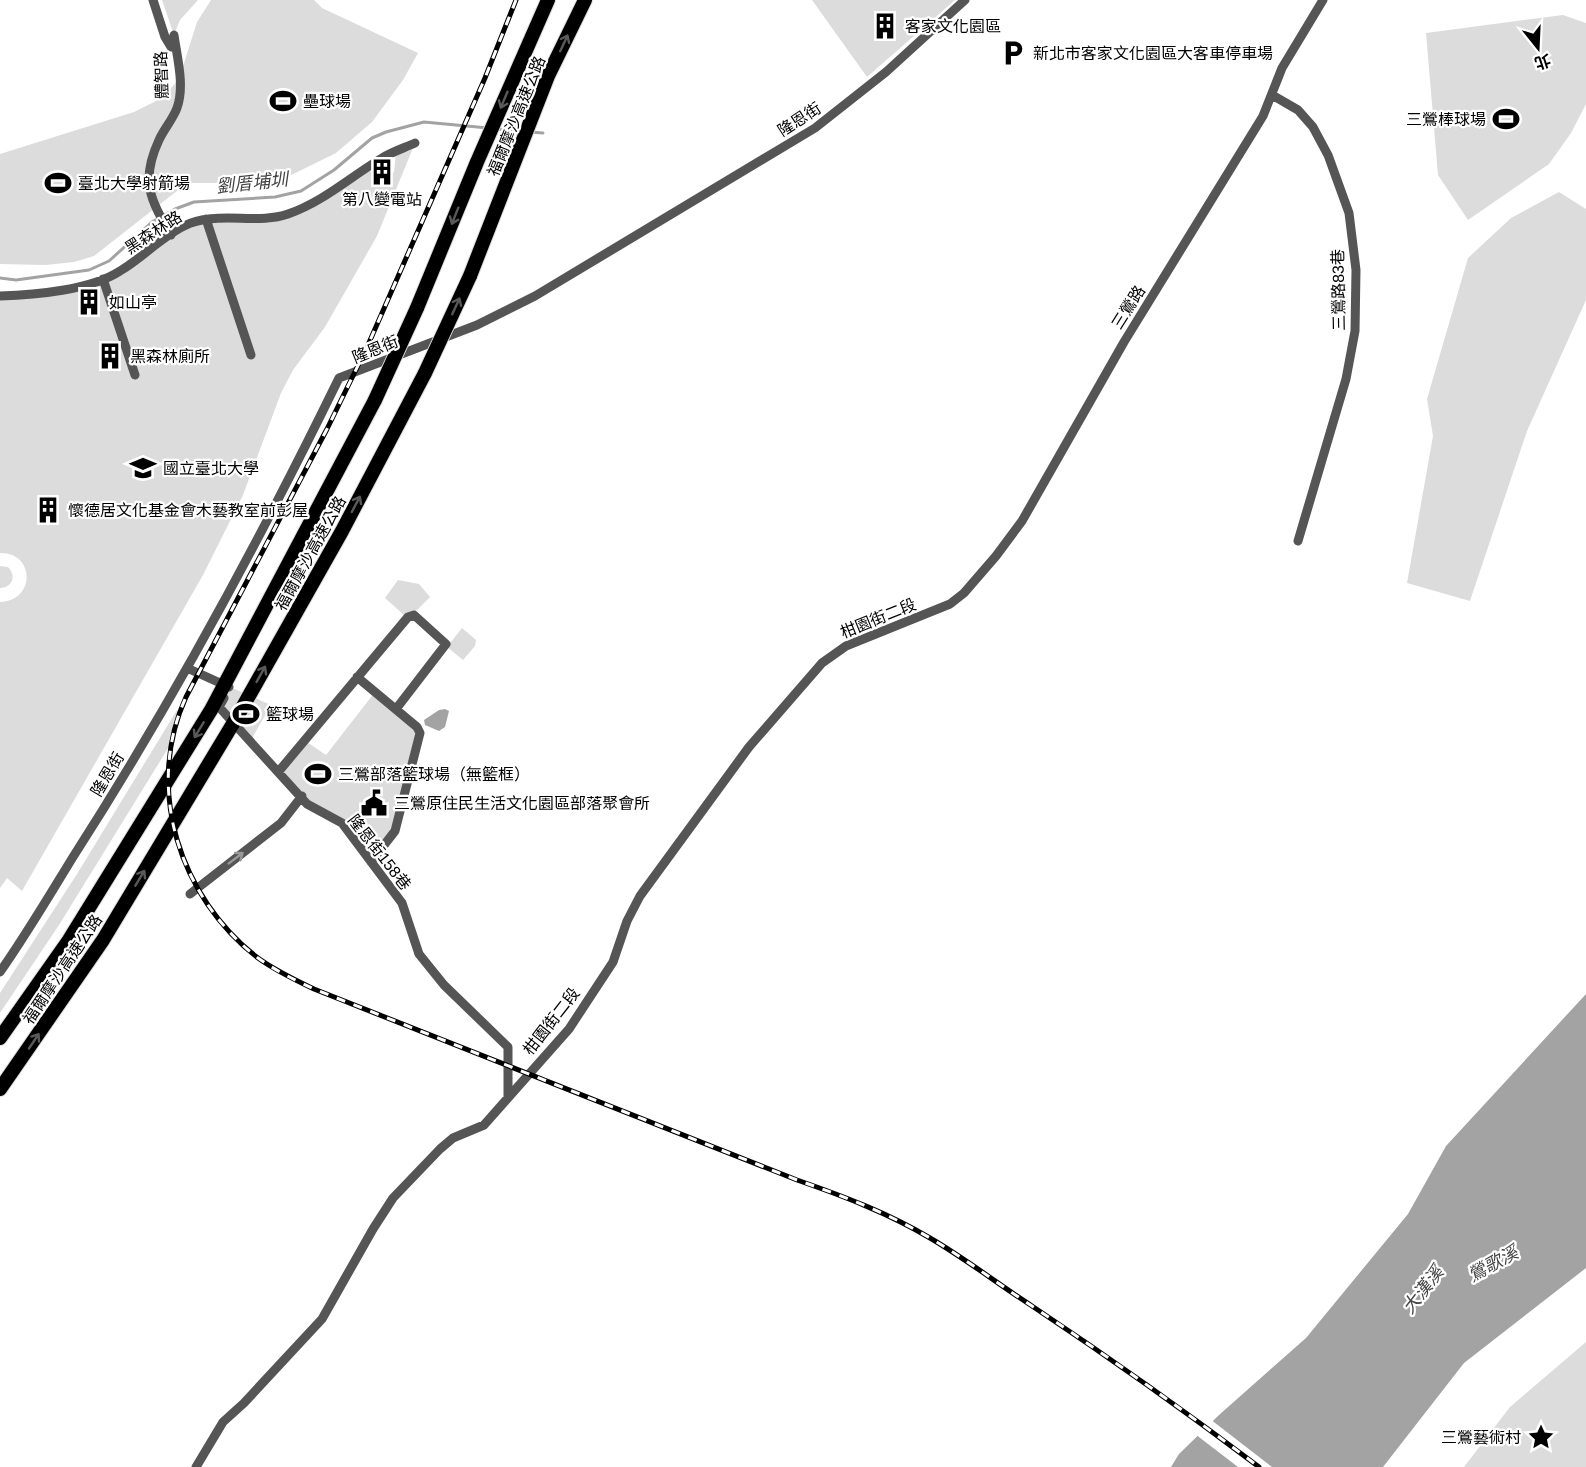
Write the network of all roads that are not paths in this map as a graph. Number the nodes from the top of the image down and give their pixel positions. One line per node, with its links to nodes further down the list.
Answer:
1 (153, 0): 9 (street, 體智路)
2 (546, 0): 18 (highway, 福爾摩沙高速公路, one-way to 18, bridge)
3 (965, 0): 16 (street, 隆恩街)
4 (1323, 0): 6 (street, 三鶯路)
5 (583, 4): 20 (highway, 福爾摩沙高速公路, one-way to 5, bridge)
6 (1272, 95): 14 (street, 三鶯路83巷); 15 (street, 三鶯路)
7 (415, 143): 8 (street, 黑森林路)
8 (206, 219): 9 (street, 黑森林路); 12 (street)
9 (171, 235): 10 (street, 黑森林路)
10 (103, 279): 11 (street, 黑森林路); 13 (street)
11 (0, 296)
12 (251, 355)
13 (135, 375)
14 (1298, 541)
15 (935, 611): 28 (street, 柑園街二段)
16 (187, 668): 18 (street); 25 (street, 隆恩街)
17 (357, 677): 19 (street); 19 (street); 21 (street)
18 (224, 685): 20 (street, 隆恩街158巷); 26 (highway, 福爾摩沙高速公路, one-way to 26)
19 (396, 709): 23 (street)
20 (234, 722): 21 (street, 隆恩街158巷); 27 (highway, 福爾摩沙高速公路, one-way to 20)
21 (279, 771): 22 (street, 隆恩街158巷)
22 (302, 796): 23 (street, 隆恩街158巷); 24 (street, one-way to 22)
23 (371, 862): 28 (street, 隆恩街158巷)
24 (190, 894)
25 (0, 972)
26 (0, 1038)
27 (0, 1089)
28 (508, 1097): 29 (street, 柑園街二段)
29 (196, 1467)

